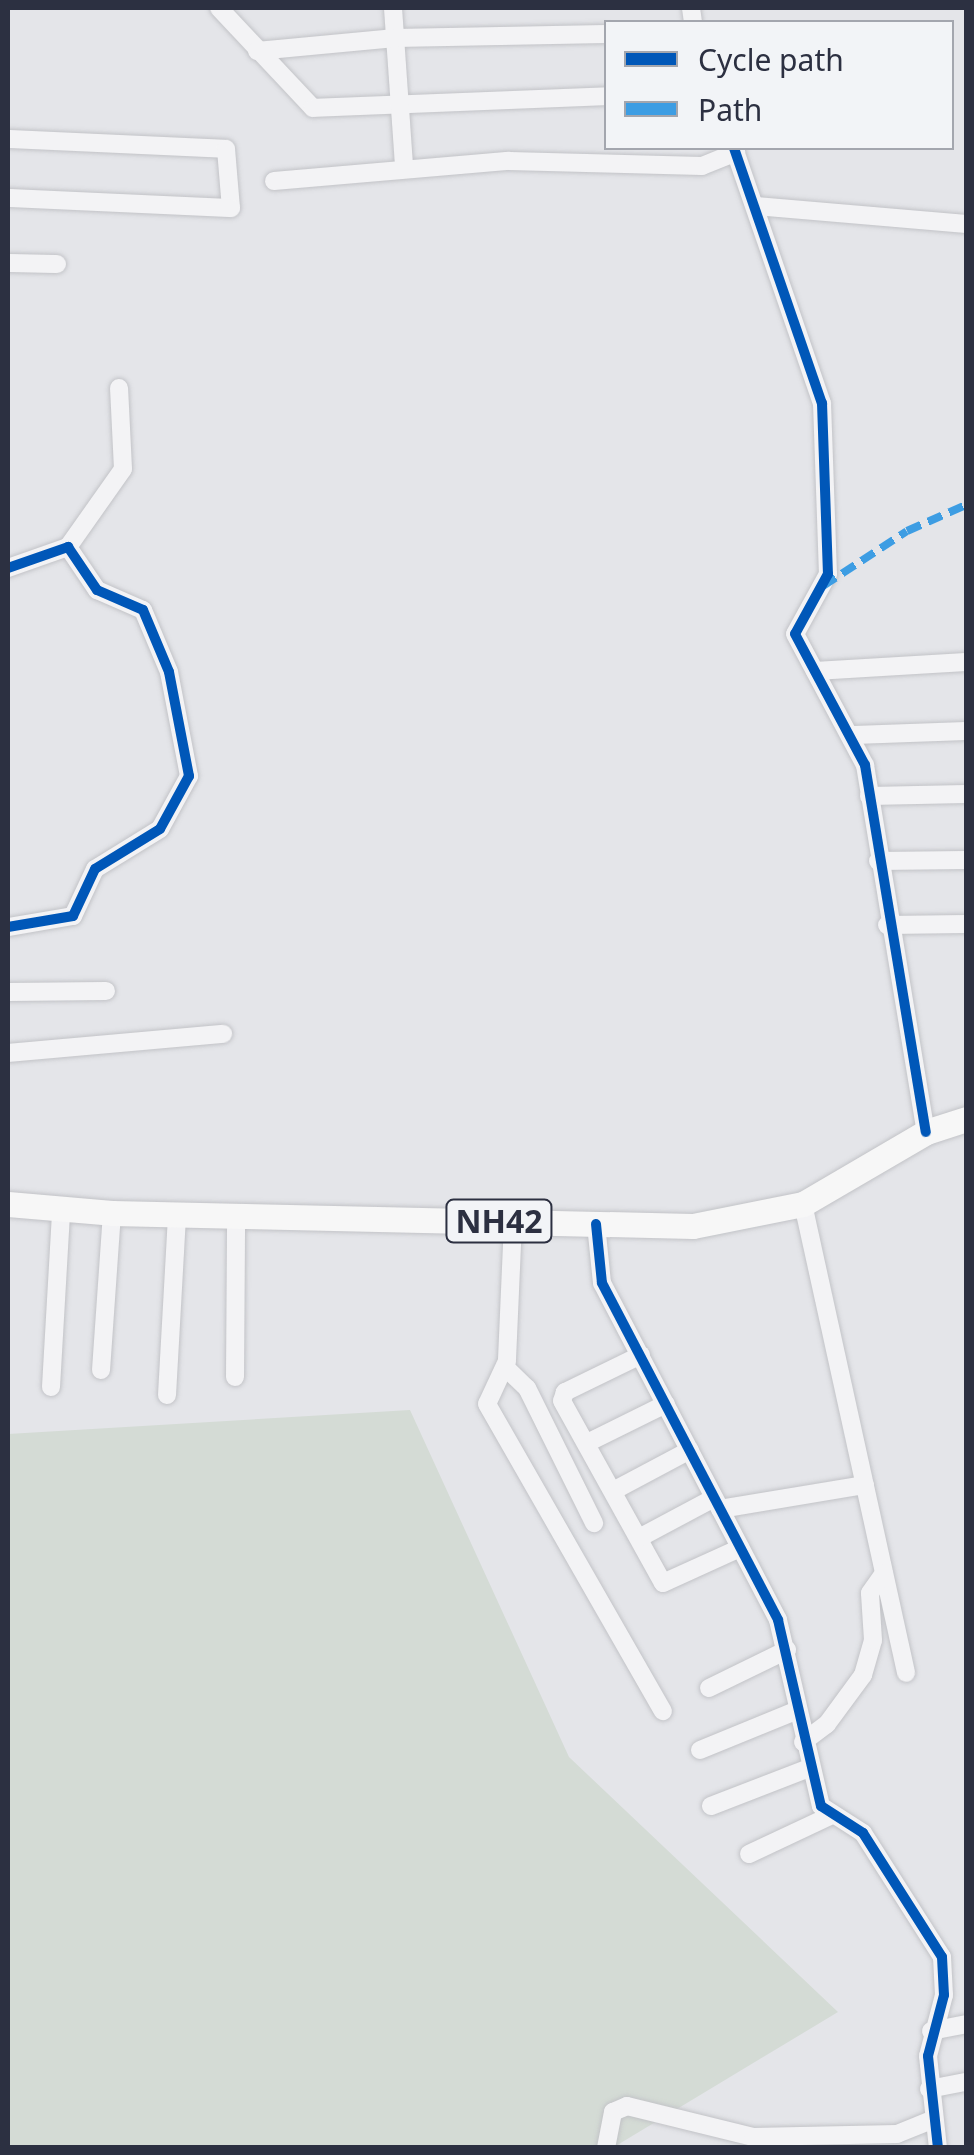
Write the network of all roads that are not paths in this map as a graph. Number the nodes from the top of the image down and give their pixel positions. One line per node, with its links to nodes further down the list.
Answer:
1 (220, 8): 5 (street)
2 (393, 8): 4 (street)
3 (604, 34): 4 (street)
4 (394, 38): 5 (street); 7 (street)
5 (257, 51): 7 (street)
6 (604, 96): 7 (street)
7 (398, 103): 10 (street)
8 (8, 139): 12 (street)
9 (735, 150): 10 (street); 13 (street)
10 (404, 167): 11 (street)
11 (274, 181)
12 (8, 198)
13 (756, 206): 14 (street); 21 (street)
14 (966, 224)
15 (8, 263): 16 (street)
16 (57, 264)
17 (120, 388): 18 (street)
18 (68, 547): 19 (street); 30 (street)
19 (8, 568)
20 (966, 662): 21 (street)
21 (815, 671): 23 (street)
22 (966, 731): 23 (street)
23 (854, 734): 25 (street)
24 (966, 794): 25 (street)
25 (869, 796): 27 (street)
26 (966, 860): 27 (street)
27 (878, 862): 29 (street)
28 (966, 924): 29 (street)
29 (887, 925): 36 (street)
30 (8, 927)
31 (106, 991): 32 (street)
32 (8, 992)
33 (223, 1034): 34 (street)
34 (8, 1053)
35 (966, 1119): 36 (highway, NH42)
36 (926, 1132): 38 (highway, NH42)
37 (8, 1204): 39 (highway, NH42)
38 (803, 1204): 44 (highway, NH42); 54 (street)
39 (61, 1211): 40 (highway, NH42); 49 (street)
40 (112, 1213): 41 (highway, NH42); 47 (street)
41 (177, 1215): 42 (highway, NH42); 50 (street)
42 (236, 1216): 43 (highway, NH42); 48 (street)
43 (513, 1222): 44 (highway, NH42); 46 (street)
44 (596, 1224): 45 (street)
45 (641, 1356): 51 (street); 52 (street)
46 (506, 1368): 57 (street); 65 (street)
47 (101, 1370)
48 (235, 1378)
49 (51, 1387)
50 (167, 1396)
51 (666, 1404): 52 (street); 53 (street)
52 (587, 1444): 55 (street)
53 (690, 1450): 55 (street); 56 (street)
54 (865, 1485): 56 (street); 60 (street)
55 (612, 1491): 58 (street)
56 (718, 1504): 58 (street); 59 (street)
57 (594, 1523)
58 (638, 1538): 59 (street)
59 (740, 1548): 61 (street)
60 (884, 1573): 62 (street); 66 (street)
61 (787, 1650): 63 (street); 64 (street)
62 (906, 1673)
63 (709, 1688)
64 (798, 1710): 66 (street); 67 (street)
65 (663, 1711)
66 (803, 1742): 68 (street)
67 (700, 1750)
68 (809, 1768): 69 (street); 70 (street)
69 (711, 1806)
70 (832, 1815): 71 (street); 73 (street)
71 (749, 1854)
72 (966, 2024): 73 (street)
73 (931, 2032): 75 (street)
74 (966, 2082): 75 (street)
75 (929, 2089): 76 (street)
76 (932, 2120): 77 (street); 78 (street)
77 (606, 2148)
78 (938, 2148)

